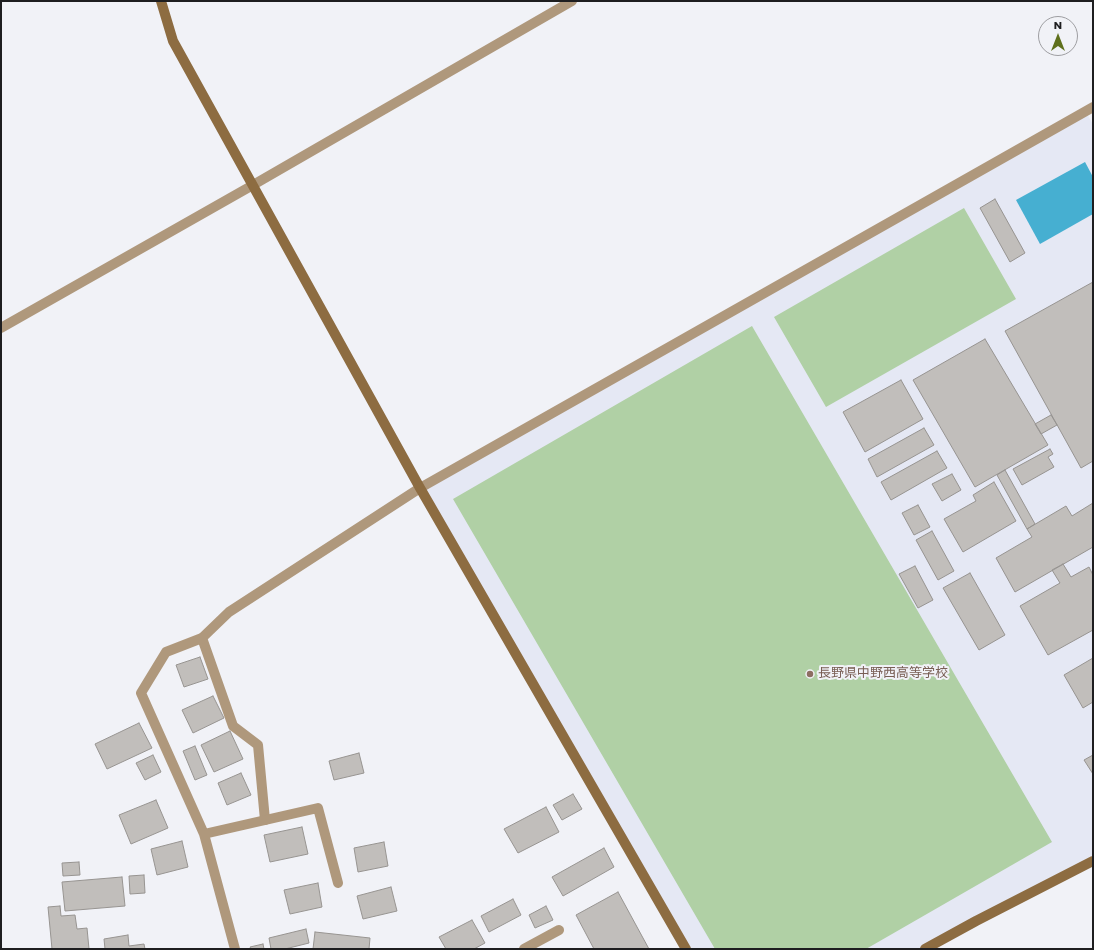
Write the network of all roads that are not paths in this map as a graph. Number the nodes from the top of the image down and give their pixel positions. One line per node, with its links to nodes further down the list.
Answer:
1 (161, 1): 4 (street)
2 (572, 1): 4 (street)
3 (1093, 107): 6 (street)
4 (253, 185): 5 (street); 6 (street)
5 (1, 328)
6 (420, 488): 7 (street); 15 (street)
7 (202, 638): 8 (street); 9 (street)
8 (265, 820): 9 (street); 11 (street)
9 (204, 834): 13 (street)
10 (1093, 861): 16 (street)
11 (338, 883)
12 (558, 930): 14 (street)
13 (235, 949)
14 (524, 949)
15 (686, 949)
16 (925, 949)

